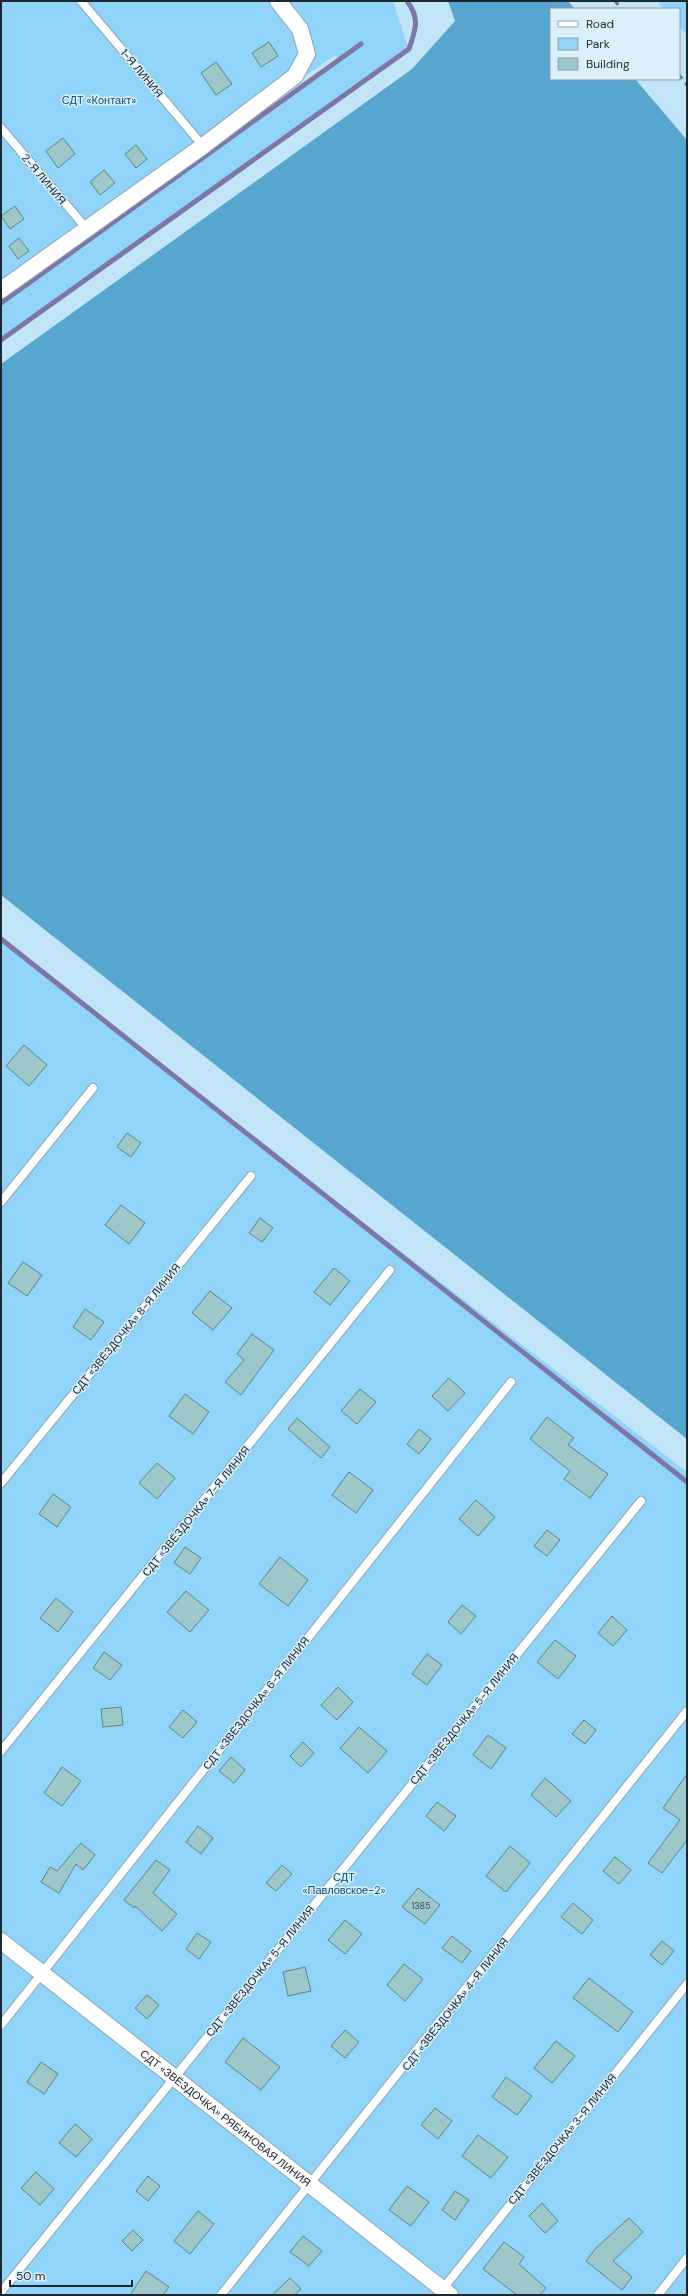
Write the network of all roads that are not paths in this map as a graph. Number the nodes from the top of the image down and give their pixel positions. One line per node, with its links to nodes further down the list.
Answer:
1 (81, 1): 4 (lane, 1-Я ЛИНИЯ)
2 (278, 1): 4 (street)
3 (1, 128): 5 (lane, 2-Я ЛИНИЯ)
4 (203, 146): 5 (street)
5 (86, 229): 6 (street)
6 (1, 290)
7 (93, 1088): 9 (lane)
8 (251, 1176): 12 (lane, СДТ «ЗВЁЗДОЧКА» 8-Я ЛИНИЯ)
9 (1, 1202)
10 (390, 1270): 15 (lane, СДТ «ЗВЁЗДОЧКА» 7-Я ЛИНИЯ)
11 (511, 1382): 17 (lane, СДТ «ЗВЁЗДОЧКА» 6-Я ЛИНИЯ)
12 (1, 1483)
13 (641, 1501): 20 (lane, СДТ «ЗВЁЗДОЧКА» 5-Я ЛИНИЯ)
14 (687, 1711): 21 (lane, СДТ «ЗВЁЗДОЧКА» 4-Я ЛИНИЯ)
15 (1, 1751)
16 (1, 1941): 17 (street, СДТ «ЗВЁЗДОЧКА» РЯБИНОВАЯ ЛИНИЯ)
17 (42, 1974): 19 (lane, СДТ «ЗВЁЗДОЧКА» 6-Я ЛИНИЯ); 20 (street, СДТ «ЗВЁЗДОЧКА» РЯБИНОВАЯ ЛИНИЯ)
18 (687, 1984): 24 (lane, СДТ «ЗВЁЗДОЧКА» 3-Я ЛИНИЯ)
19 (1, 2025)
20 (174, 2078): 21 (street, СДТ «ЗВЁЗДОЧКА» РЯБИНОВАЯ ЛИНИЯ); 23 (lane, СДТ «ЗВЁЗДОЧКА» 5-Я ЛИНИЯ)
21 (311, 2185): 24 (street, СДТ «ЗВЁЗДОЧКА» РЯБИНОВАЯ ЛИНИЯ); 25 (lane, СДТ «ЗВЁЗДОЧКА» 4-Я ЛИНИЯ)
22 (687, 2258): 26 (lane)
23 (1, 2292)
24 (444, 2293)
25 (221, 2295)
26 (658, 2295)

